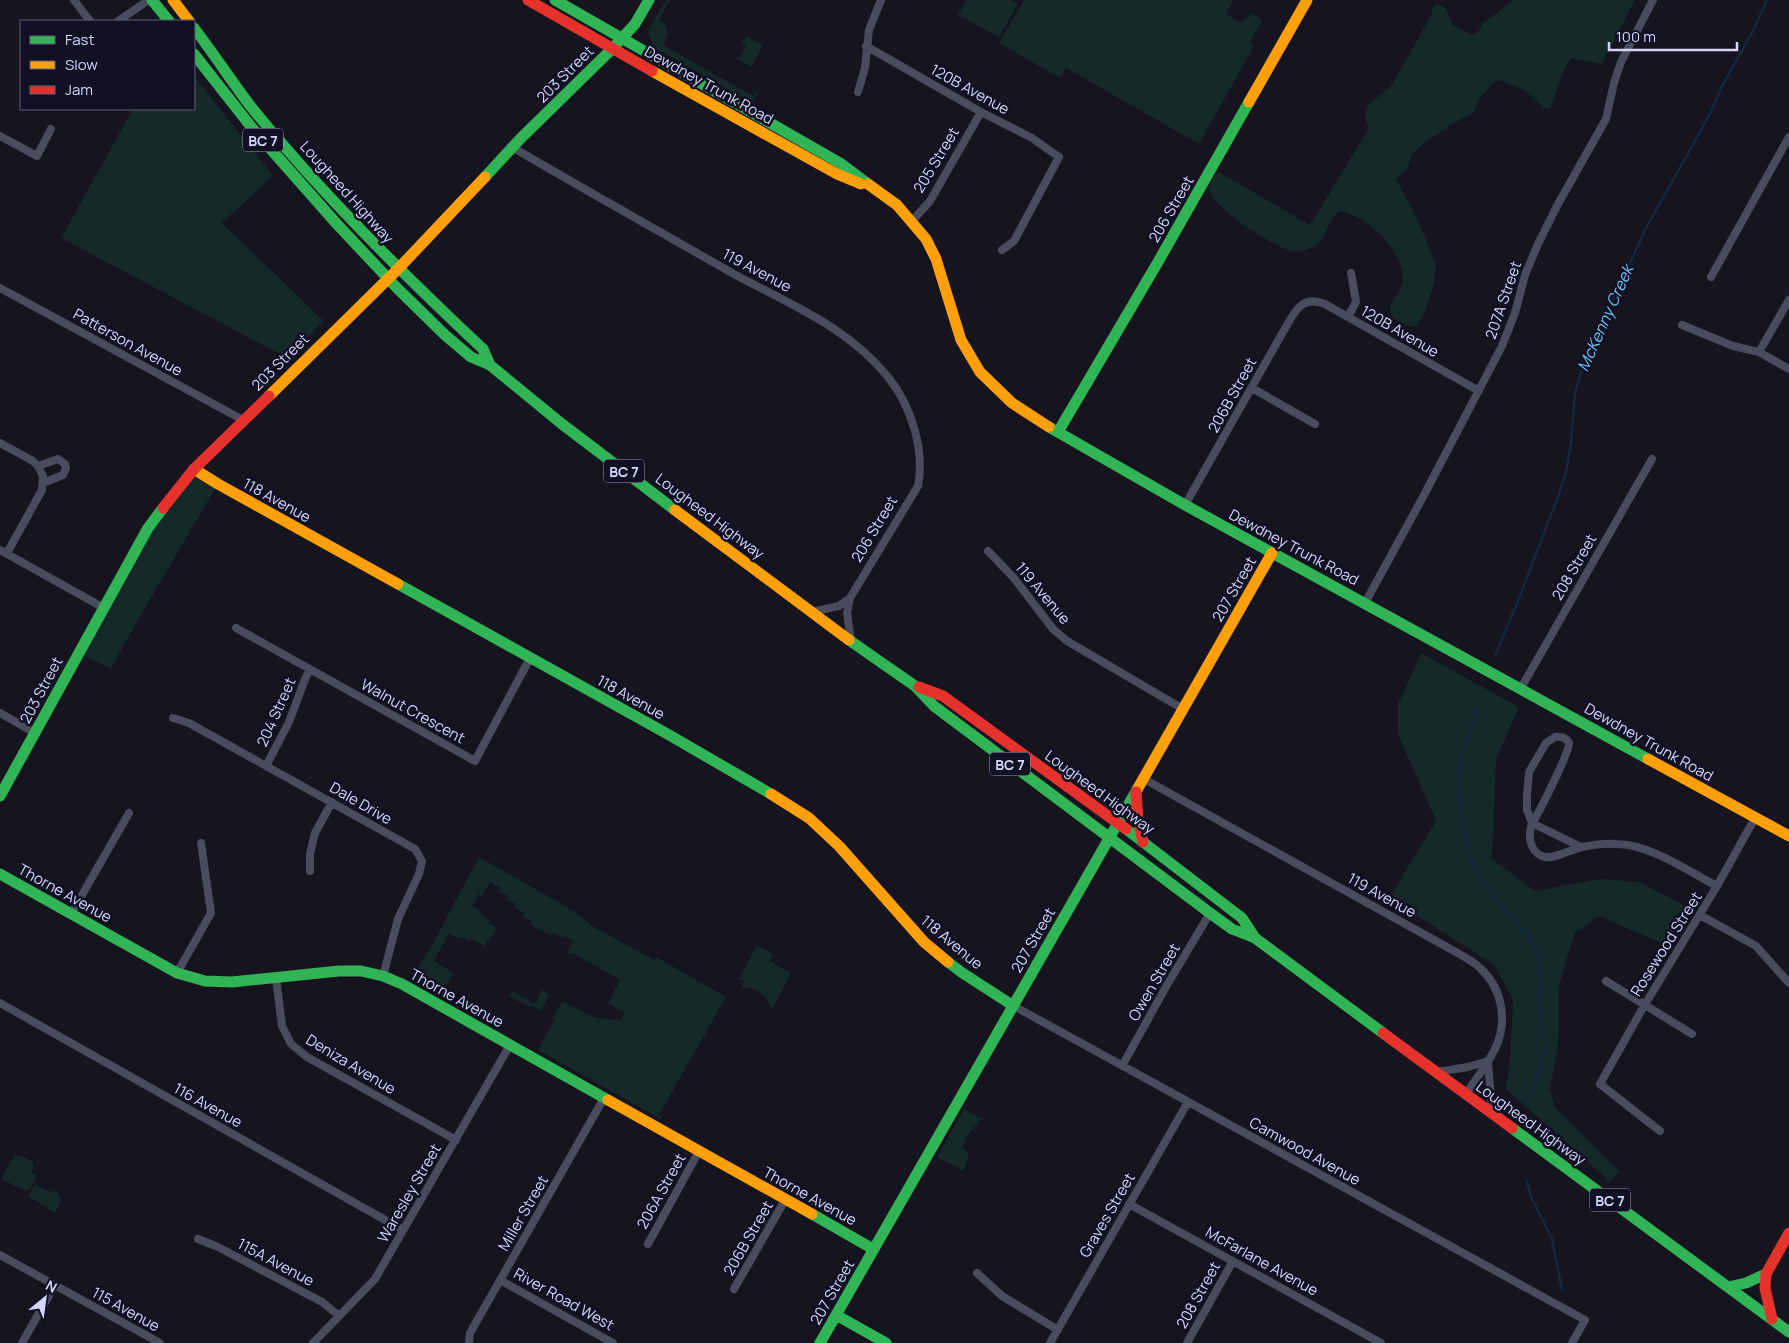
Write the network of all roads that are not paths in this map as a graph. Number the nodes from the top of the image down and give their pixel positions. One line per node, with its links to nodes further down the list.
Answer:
1 (74, 0): 10 (street)
2 (151, 0): 11 (street); 12 (main road)
3 (173, 0): 13 (main road)
4 (528, 0): 17 (main road, Dewdney Trunk Road)
5 (555, 0): 15 (main road, Dewdney Trunk Road)
6 (649, 0): 15 (main road, 203 Street)
7 (882, 0): 16 (street)
8 (1308, 0): 46 (main road, 206 Street)
9 (1653, 0): 43 (street, 207A Street)
10 (89, 20)
11 (120, 20)
12 (168, 20)
13 (188, 20)
14 (195, 29): 30 (main road, Lougheed Highway / BC 7)
15 (622, 38): 17 (main road, 203 Street); 27 (main road, Dewdney Trunk Road)
16 (866, 46): 19 (street); 20 (street, 120B Avenue)
17 (613, 48): 24 (main road, 203 Street); 27 (main road, Dewdney Trunk Road)
18 (195, 55): 33 (main road, Lougheed Highway / BC 7)
19 (858, 92)
20 (981, 112): 28 (street, 205 Street); 29 (street, 120B Avenue)
21 (51, 129): 22 (street)
22 (0, 136)
23 (1789, 137): 25 (street)
24 (512, 147): 30 (main road, 203 Street); 51 (street, 119 Avenue)
25 (1781, 153): 26 (street); 32 (street)
26 (1789, 158)
27 (879, 191): 28 (main road, Dewdney Trunk Road)
28 (912, 221): 46 (main road, Dewdney Trunk Road)
29 (1002, 250)
30 (398, 268): 33 (main road, 203 Street); 40 (main road, Lougheed Highway / BC 7)
31 (1351, 273): 37 (street)
32 (1711, 277)
33 (388, 278): 40 (main road, Lougheed Highway / BC 7); 44 (main road, 203 Street)
34 (0, 288): 44 (street, Patterson Avenue)
35 (1789, 300): 39 (street)
36 (1307, 302): 37 (street, 120B Avenue); 42 (street, 206B Street)
37 (1348, 317): 43 (street, 120B Avenue)
38 (1682, 325): 39 (street)
39 (1759, 352): 41 (street)
40 (490, 365): 60 (main road, Lougheed Highway / BC 7)
41 (1789, 369)
42 (1252, 388): 45 (street); 53 (street, 206B Street)
43 (1479, 391): 58 (street, 207A Street)
44 (243, 420): 50 (main road, 203 Street)
45 (1315, 424)
46 (1058, 432): 53 (main road, Dewdney Trunk Road)
47 (0, 442): 49 (street)
48 (1652, 459): 66 (street, 208 Street)
49 (38, 466): 52 (street); 52 (street)
50 (194, 469): 59 (main road, 203 Street); 63 (main road, 118 Avenue)
51 (920, 474): 57 (street, 206 Street)
52 (43, 483): 55 (street)
53 (1185, 505): 56 (main road, Dewdney Trunk Road)
54 (988, 551): 67 (street, 119 Avenue)
55 (3, 552): 59 (street)
56 (1272, 553): 58 (main road, Dewdney Trunk Road); 67 (main road, 207 Street)
57 (850, 598): 60 (street); 62 (street, 206 Street)
58 (1365, 603): 66 (main road, Dewdney Trunk Road)
59 (104, 608): 70 (main road, 203 Street)
60 (811, 612): 62 (main road, Lougheed Highway / BC 7)
61 (236, 628): 64 (street, Walnut Crescent)
62 (851, 641): 65 (main road, Lougheed Highway / BC 7)
63 (530, 658): 64 (street, Walnut Crescent); 98 (main road, 118 Avenue)
64 (310, 669): 71 (street, 204 Street)
65 (915, 686): 79 (main road, Lougheed Highway / BC 7); 81 (main road, Lougheed Highway / BC 7)
66 (1521, 688): 77 (main road, Dewdney Trunk Road)
67 (1183, 709): 72 (main road, 207 Street)
68 (0, 713): 70 (street)
69 (173, 718): 71 (street, Dale Drive)
70 (35, 733): 74 (main road, 203 Street)
71 (266, 766): 75 (street, Dale Drive)
72 (1144, 779): 73 (main road, 207 Street); 102 (street, 119 Avenue)
73 (1136, 792): 79 (main road, 207 Street); 82 (main road)
74 (0, 796)
75 (332, 802): 85 (street); 93 (street, Dale Drive)
76 (129, 813): 89 (street)
77 (1755, 818): 80 (main road, Dewdney Trunk Road); 87 (street, Rosewood Street)
78 (1532, 823): 78 (street); 84 (street); 84 (street)
79 (1118, 824): 81 (main road, 207 Street); 82 (main road, Lougheed Highway / BC 7)
80 (1789, 836)
81 (1109, 838): 88 (main road, Lougheed Highway / BC 7); 98 (main road, 207 Street)
82 (1143, 842): 91 (main road, Lougheed Highway / BC 7)
83 (201, 843): 92 (street)
84 (1581, 847): 87 (street)
85 (310, 871)
86 (0, 874): 89 (main road, Thorne Avenue)
87 (1717, 886): 90 (street, Rosewood Street)
88 (1210, 913): 91 (main road, Lougheed Highway / BC 7); 103 (street, Owen Street)
89 (71, 914): 92 (main road, Thorne Avenue)
90 (1700, 915): 96 (street); 99 (street, Rosewood Street)
91 (1255, 938): 104 (main road, Lougheed Highway / BC 7)
92 (177, 973): 94 (main road, Thorne Avenue)
93 (383, 976): 94 (main road, Thorne Avenue); 101 (main road, Thorne Avenue)
94 (276, 978): 110 (street, Deniza Avenue)
95 (1606, 981): 99 (street)
96 (1789, 983)
97 (0, 1003): 114 (street, 116 Avenue)
98 (1012, 1005): 103 (street, Camwood Avenue); 118 (main road, 207 Street)
99 (1644, 1006): 100 (street); 109 (street, Rosewood Street)
100 (1692, 1034)
101 (510, 1044): 106 (main road, Thorne Avenue); 110 (street, Waresley Street)
102 (1488, 1061): 104 (street); 105 (street, 119 Avenue); 108 (street)
103 (1122, 1066): 107 (street, Camwood Avenue)
104 (1436, 1072): 105 (main road, Lougheed Highway / BC 7)
105 (1466, 1094): 108 (main road, Lougheed Highway / BC 7)
106 (604, 1098): 111 (main road, Thorne Avenue); 123 (street, Miller Street)
107 (1188, 1102): 113 (street, Graves Street); 142 (street, Camwood Avenue)
108 (1492, 1113): 125 (main road, Lougheed Highway / BC 7)
109 (1660, 1131)
110 (456, 1140): 114 (street, Waresley Street)
111 (699, 1151): 112 (main road, Thorne Avenue); 117 (street, 206A Street)
112 (785, 1200): 118 (main road, Thorne Avenue); 126 (street, 206B Street)
113 (1129, 1204): 120 (street, McFarlane Avenue); 130 (street, Graves Street)
114 (403, 1230): 127 (street, Waresley Street)
115 (1789, 1234): 122 (main road)
116 (198, 1238): 127 (street, 115A Avenue)
117 (648, 1244)
118 (873, 1249): 128 (main road, 207 Street)
119 (0, 1255): 124 (street, 115 Avenue)
120 (1233, 1261): 140 (street, 208 Street); 141 (street, McFarlane Avenue)
121 (977, 1273): 130 (street)
122 (1766, 1274): 125 (main road); 129 (main road)
123 (500, 1280): 135 (street, Miller Street); 136 (street, River Road West)
124 (55, 1285): 132 (street); 133 (street, 115 Avenue)
125 (1728, 1287): 129 (main road, Lougheed Highway / BC 7)
126 (734, 1289)
127 (338, 1315): 134 (street, Waresley Street)
128 (836, 1315): 137 (main road, 207 Street); 138 (main road)
129 (1772, 1319): 131 (main road, Lougheed Highway / BC 7)
130 (1058, 1330): 139 (street, Graves Street)
131 (1789, 1332)
132 (22, 1343)
133 (160, 1343)
134 (314, 1343)
135 (468, 1343)
136 (613, 1343)
137 (820, 1343)
138 (886, 1343)
139 (1050, 1343)
140 (1186, 1343)
141 (1381, 1343)
142 (1572, 1343)

